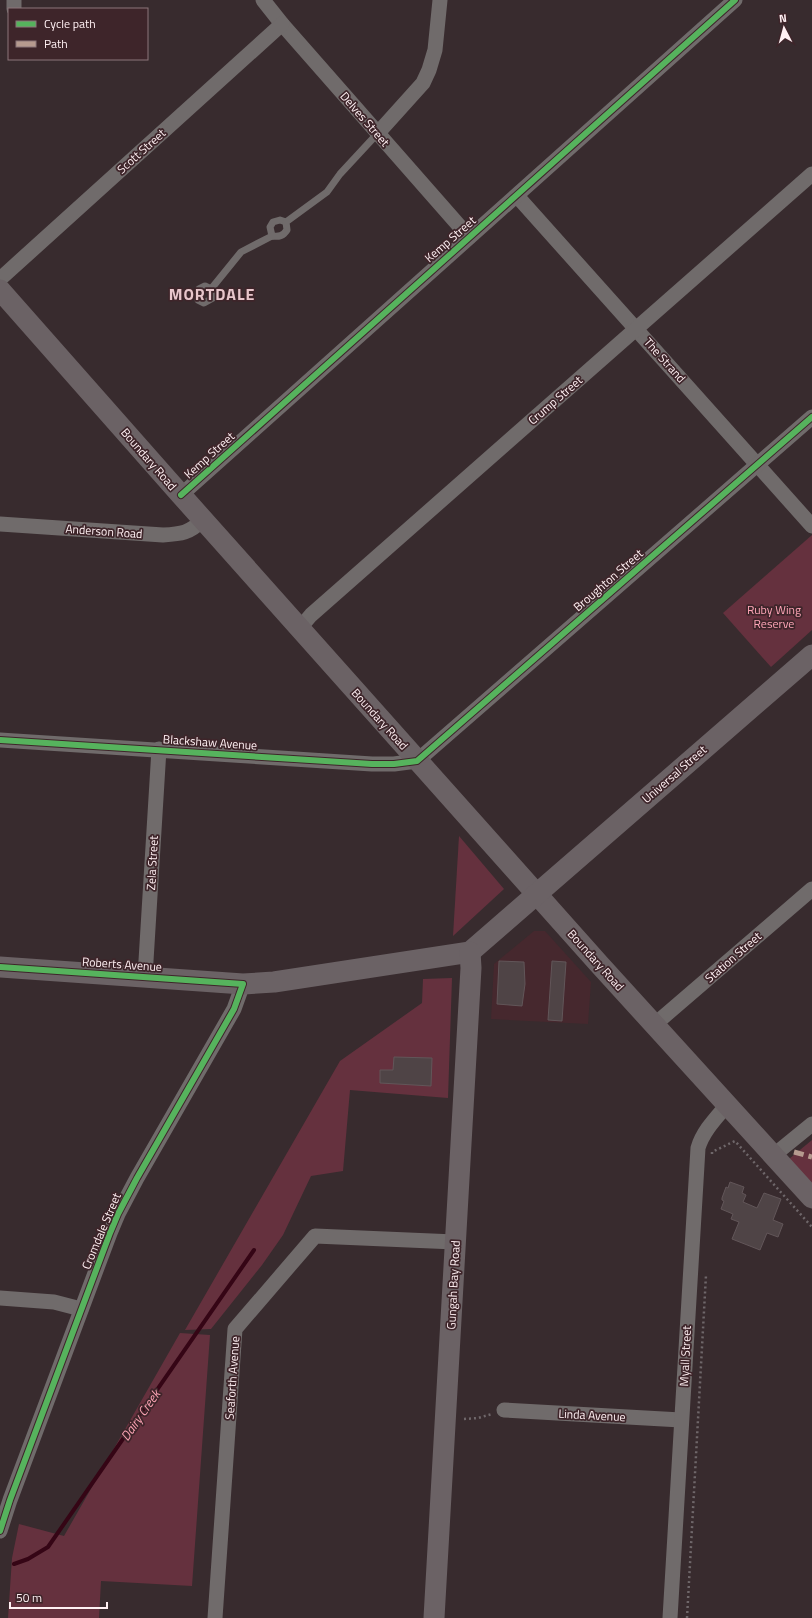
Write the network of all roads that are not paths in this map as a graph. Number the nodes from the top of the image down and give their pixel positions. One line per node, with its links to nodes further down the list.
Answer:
1 (263, 0): 4 (street, Delves Street)
2 (440, 0): 5 (street)
3 (735, 0): 7 (street, Kemp Street)
4 (282, 24): 5 (street, Delves Street); 12 (street, Scott Street)
5 (378, 133): 8 (lane); 10 (street, Delves Street)
6 (812, 174): 13 (street, Crump Street)
7 (517, 196): 10 (street, Kemp Street); 13 (street, The Strand)
8 (286, 222): 9 (lane); 9 (lane)
9 (272, 236): 11 (lane)
10 (469, 237): 16 (street, Kemp Street)
11 (211, 289)
12 (1, 290): 16 (street, Boundary Road)
13 (636, 328): 15 (street, The Strand); 20 (street, Crump Street)
14 (812, 416): 15 (street, Broughton Street)
15 (758, 464): 19 (street, The Strand); 24 (street, Broughton Street)
16 (181, 495): 17 (street, Boundary Road)
17 (203, 520): 18 (street, Anderson Road); 20 (street, Boundary Road)
18 (0, 524)
19 (812, 526)
20 (300, 628): 24 (street, Boundary Road)
21 (812, 655): 26 (street, Universal Street)
22 (0, 740): 23 (street, Blackshaw Avenue)
23 (159, 750): 24 (street, Blackshaw Avenue); 29 (street, Zela Street)
24 (417, 761): 26 (street, Boundary Road)
25 (812, 889): 31 (street, Station Street)
26 (537, 894): 27 (street); 31 (street, Boundary Road)
27 (470, 952): 30 (street, Roberts Avenue); 36 (street, Gungah Bay Road)
28 (0, 967): 29 (street, Roberts Avenue)
29 (145, 977): 30 (street, Roberts Avenue)
30 (242, 984): 38 (street, Cromdale Street)
31 (654, 1025): 32 (street, Boundary Road)
32 (728, 1105): 34 (street, Boundary Road); 40 (street, Myall Street)
33 (812, 1124): 34 (street)
34 (774, 1155): 35 (street, Boundary Road)
35 (812, 1198)
36 (455, 1242): 42 (street, Seaforth Avenue); 43 (street, Gungah Bay Road)
37 (0, 1298): 38 (street)
38 (82, 1309): 41 (street, Cromdale Street)
39 (504, 1410): 40 (street, Linda Avenue)
40 (681, 1420): 44 (street, Myall Street)
41 (0, 1531)
42 (215, 1618)
43 (434, 1618)
44 (670, 1618)

